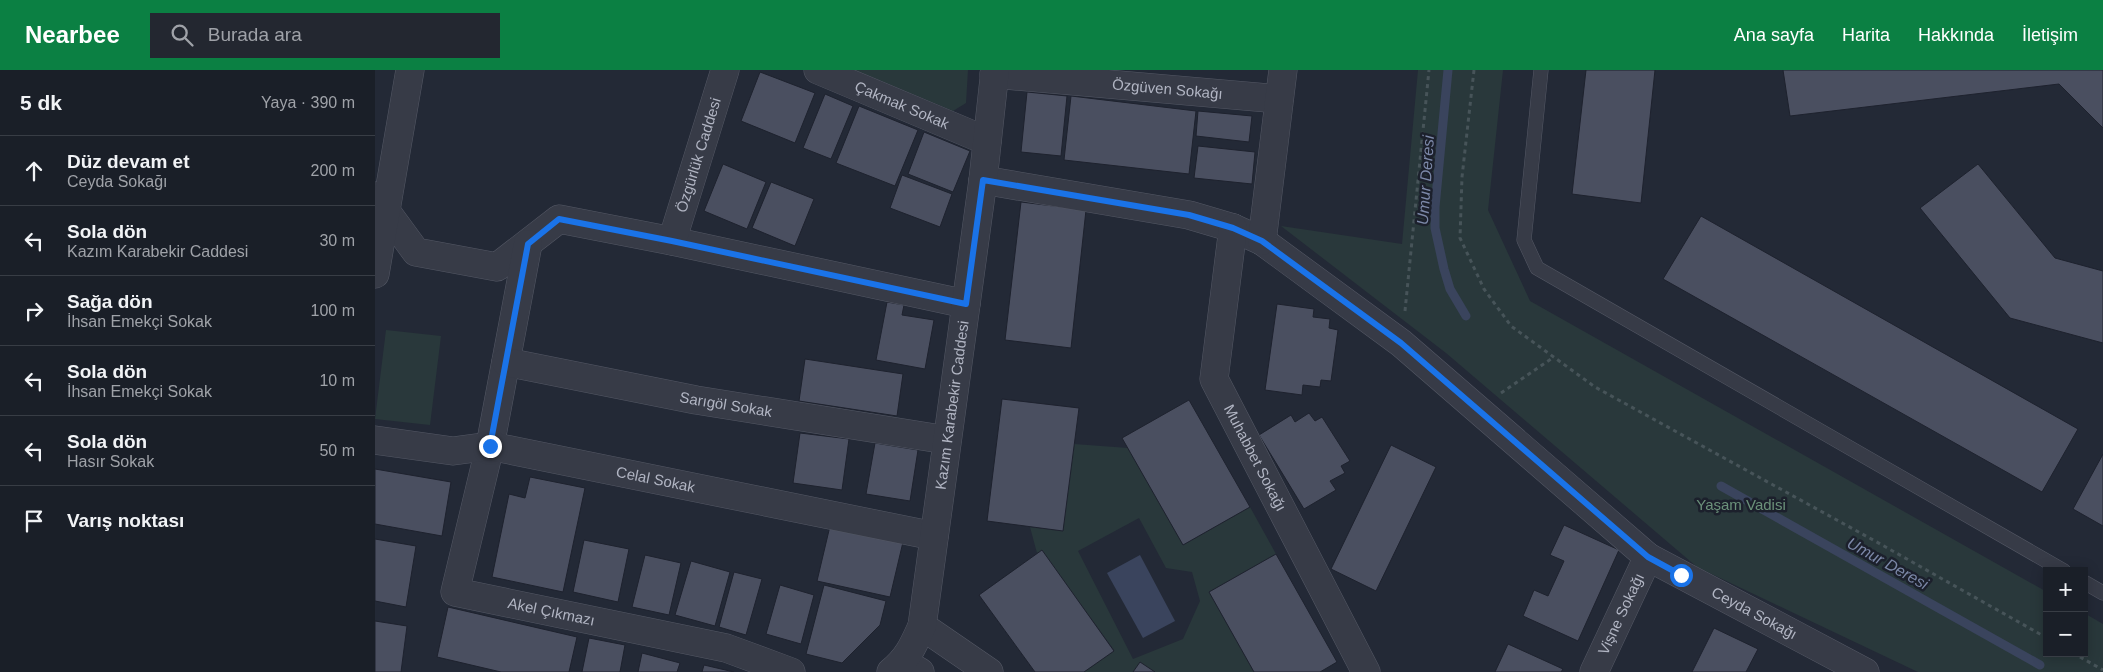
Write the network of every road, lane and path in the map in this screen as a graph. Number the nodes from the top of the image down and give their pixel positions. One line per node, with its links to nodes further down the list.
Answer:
1 (410, 70): 12 (street)
2 (725, 70): 14 (street, Özgürlük Caddesi)
3 (818, 70): 10 (street, Çakmak Sokak)
4 (1283, 70): 9 (street)
5 (1429, 70): 19 (path)
6 (1474, 70): 20 (path)
7 (1541, 70): 28 (lane)
8 (995, 72): 9 (street, Özgüven Sokağı); 10 (street, Kazım Karabekir Caddesi)
9 (1279, 99): 15 (street)
10 (987, 141): 11 (street, Kazım Karabekir Caddesi)
11 (983, 180): 13 (street, Ceyda Sokağı); 18 (street, Kazım Karabekir Caddesi)
12 (381, 203): 16 (street); 17 (street)
13 (1233, 228): 15 (street, Ceyda Sokağı); 34 (street, Muhabbet Sokağı)
14 (672, 241): 16 (street); 18 (street)
15 (1262, 241): 19 (street, Ceyda Sokağı)
16 (528, 244): 21 (street)
17 (375, 274)
18 (966, 304): 24 (street, Kazım Karabekir Caddesi)
19 (1401, 343): 22 (street, Ceyda Sokağı)
20 (1554, 357): 22 (path); 32 (path)
21 (505, 362): 24 (street, Sarıgöl Sokak); 25 (street)
22 (1478, 409): 27 (street, Ceyda Sokağı)
23 (375, 440): 25 (street, Celal Sokak)
24 (947, 440): 26 (street, Kazım Karabekir Caddesi)
25 (490, 446): 26 (street, Celal Sokak); 37 (street, Akel Çıkmazı)
26 (934, 536): 31 (street, Kazım Karabekir Caddesi)
27 (1648, 557): 39 (street, Vişne Sokağı); 40 (street, Ceyda Sokağı)
28 (2057, 567)
29 (2088, 584): 30 (lane)
30 (2103, 593)
31 (921, 626): 35 (street, Kazım Karabekir Caddesi); 38 (street)
32 (2043, 636)
33 (2080, 657): 36 (path)
34 (1358, 668)
35 (905, 669)
36 (2103, 670)
37 (791, 672)
38 (989, 672)
39 (1595, 672)
40 (1865, 672)

